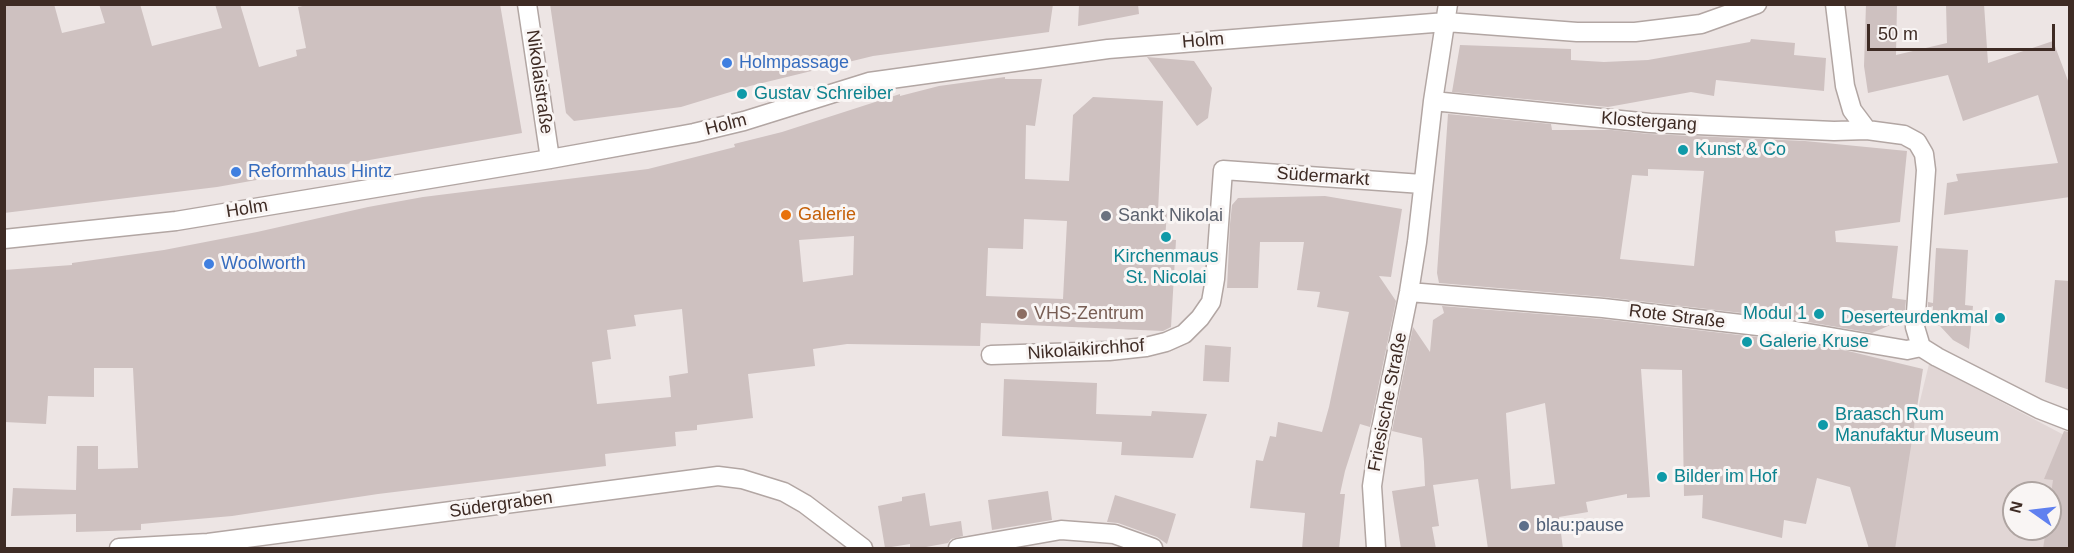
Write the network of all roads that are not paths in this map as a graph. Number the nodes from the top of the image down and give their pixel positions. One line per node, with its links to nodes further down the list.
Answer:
1 (527, 4): 7 (street, Nikolaistraße)
2 (1757, 4): 4 (street, Holm)
3 (1835, 4): 6 (street)
4 (1447, 13): 5 (street); 7 (street, Holm)
5 (1433, 101): 6 (street, Klostergang); 9 (street)
6 (1867, 130): 12 (street, Klostergang)
7 (550, 159): 10 (street, Holm)
8 (1223, 170): 9 (street, Südermarkt); 13 (street, Nikolaikirchhof)
9 (1422, 184): 11 (street)
10 (4, 239)
11 (1409, 292): 12 (street, Rote Straße); 19 (street, Friesische Straße)
12 (1921, 347): 14 (street)
13 (991, 355)
14 (2070, 421)
15 (119, 549): 16 (street, Südergraben)
16 (863, 549)
17 (958, 549): 18 (street)
18 (1153, 549)
19 (1376, 549)

